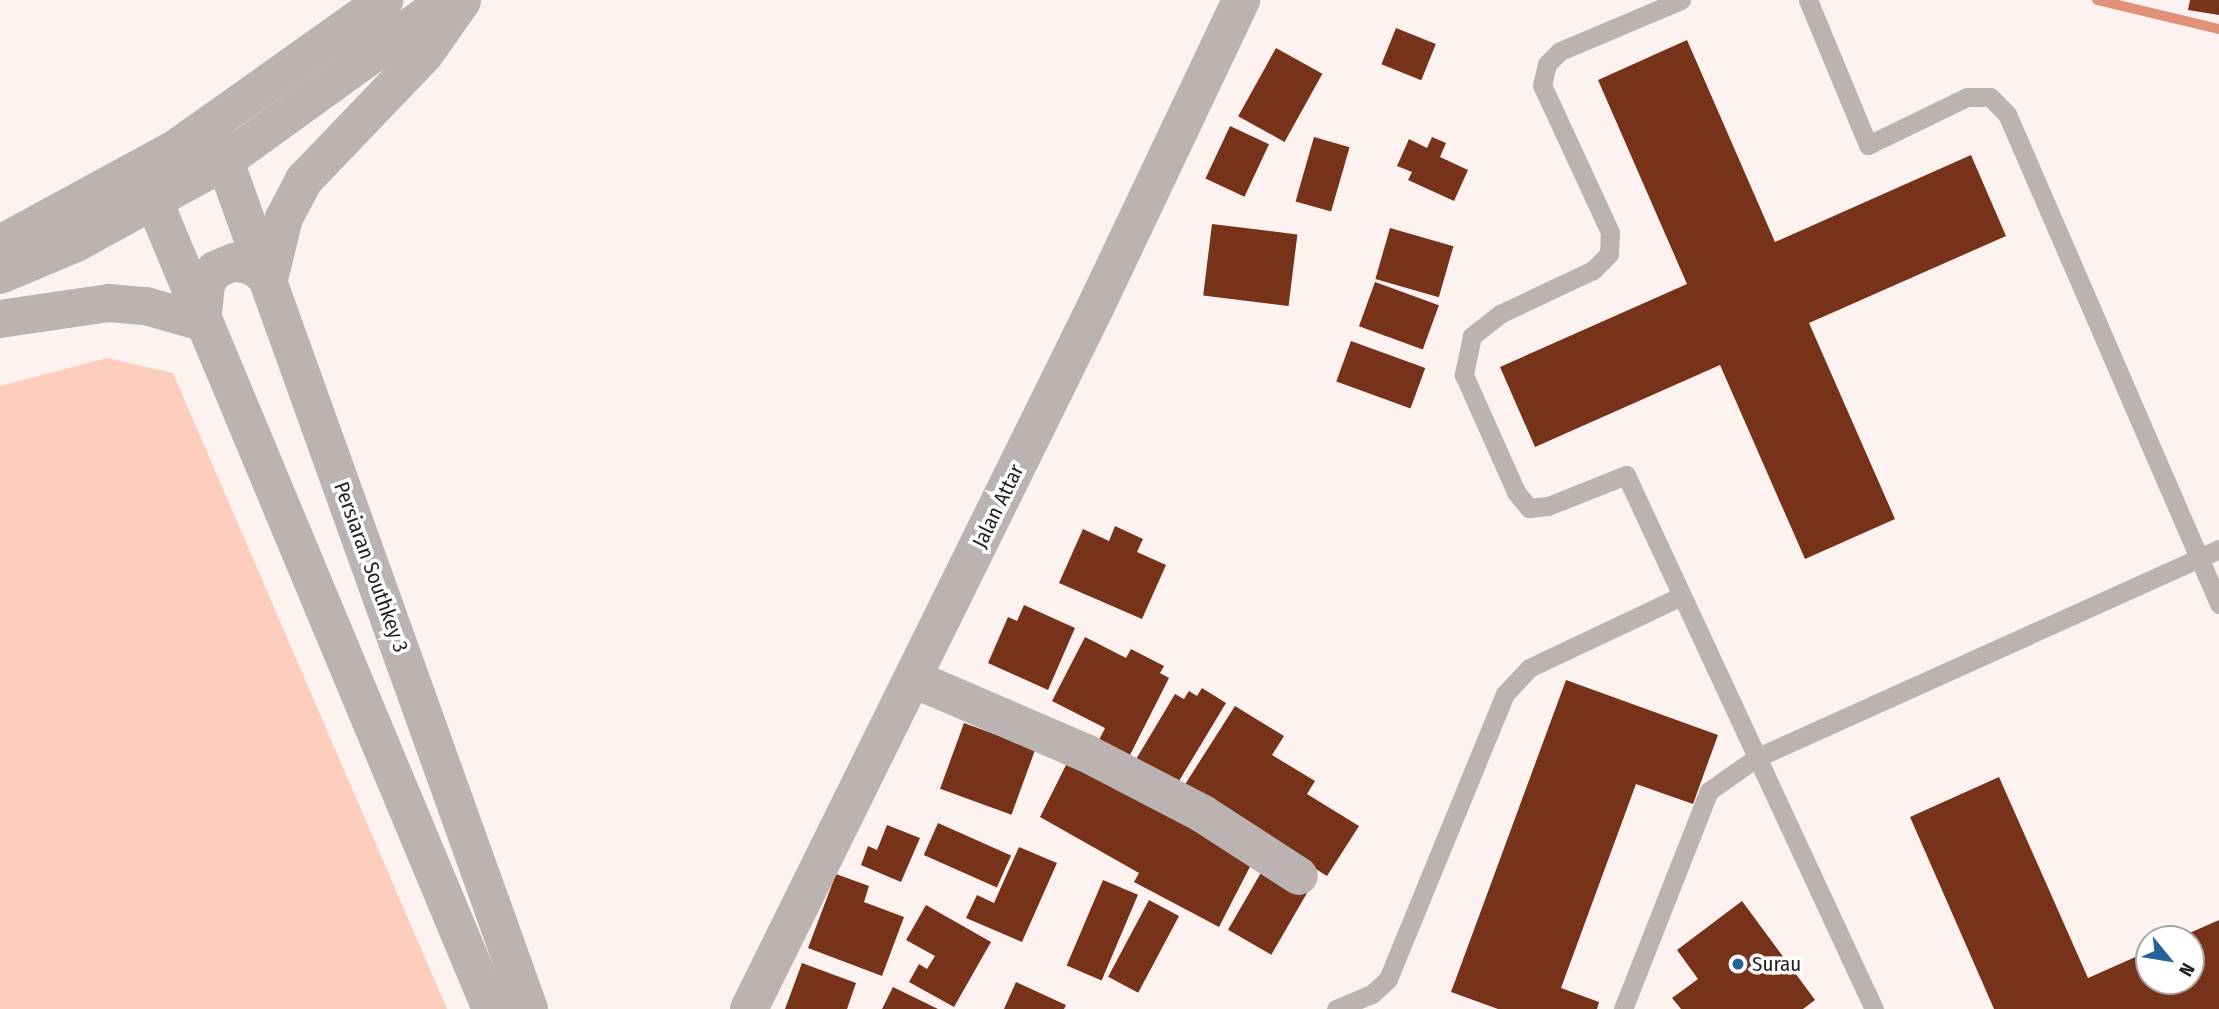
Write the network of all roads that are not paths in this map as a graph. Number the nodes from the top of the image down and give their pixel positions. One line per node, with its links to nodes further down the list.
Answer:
1 (385, 0): 7 (street)
2 (447, 0): 8 (street)
3 (463, 0): 12 (street)
4 (1241, 0): 19 (street, Jalan Attar)
5 (1681, 0): 17 (lane)
6 (1808, 0): 16 (lane)
7 (212, 125): 8 (street, Persiaran Southkey 3); 9 (street)
8 (222, 163): 9 (street); 12 (street, Persiaran Southkey 3)
9 (148, 186): 10 (street); 11 (street); 14 (street)
10 (0, 244)
11 (0, 275)
12 (269, 279): 14 (street); 24 (street, Persiaran Southkey 3)
13 (0, 319): 14 (street)
14 (202, 322): 23 (street)
15 (2219, 549): 16 (lane)
16 (2198, 556): 18 (lane); 20 (lane)
17 (1679, 597): 20 (lane); 22 (lane)
18 (2219, 604)
19 (914, 679): 21 (street); 25 (street, Jalan Attar)
20 (1756, 758): 27 (lane); 28 (lane)
21 (1298, 876)
22 (1375, 1002): 26 (lane)
23 (491, 1009)
24 (529, 1009)
25 (749, 1009)
26 (1336, 1009)
27 (1623, 1009)
28 (1874, 1009)

